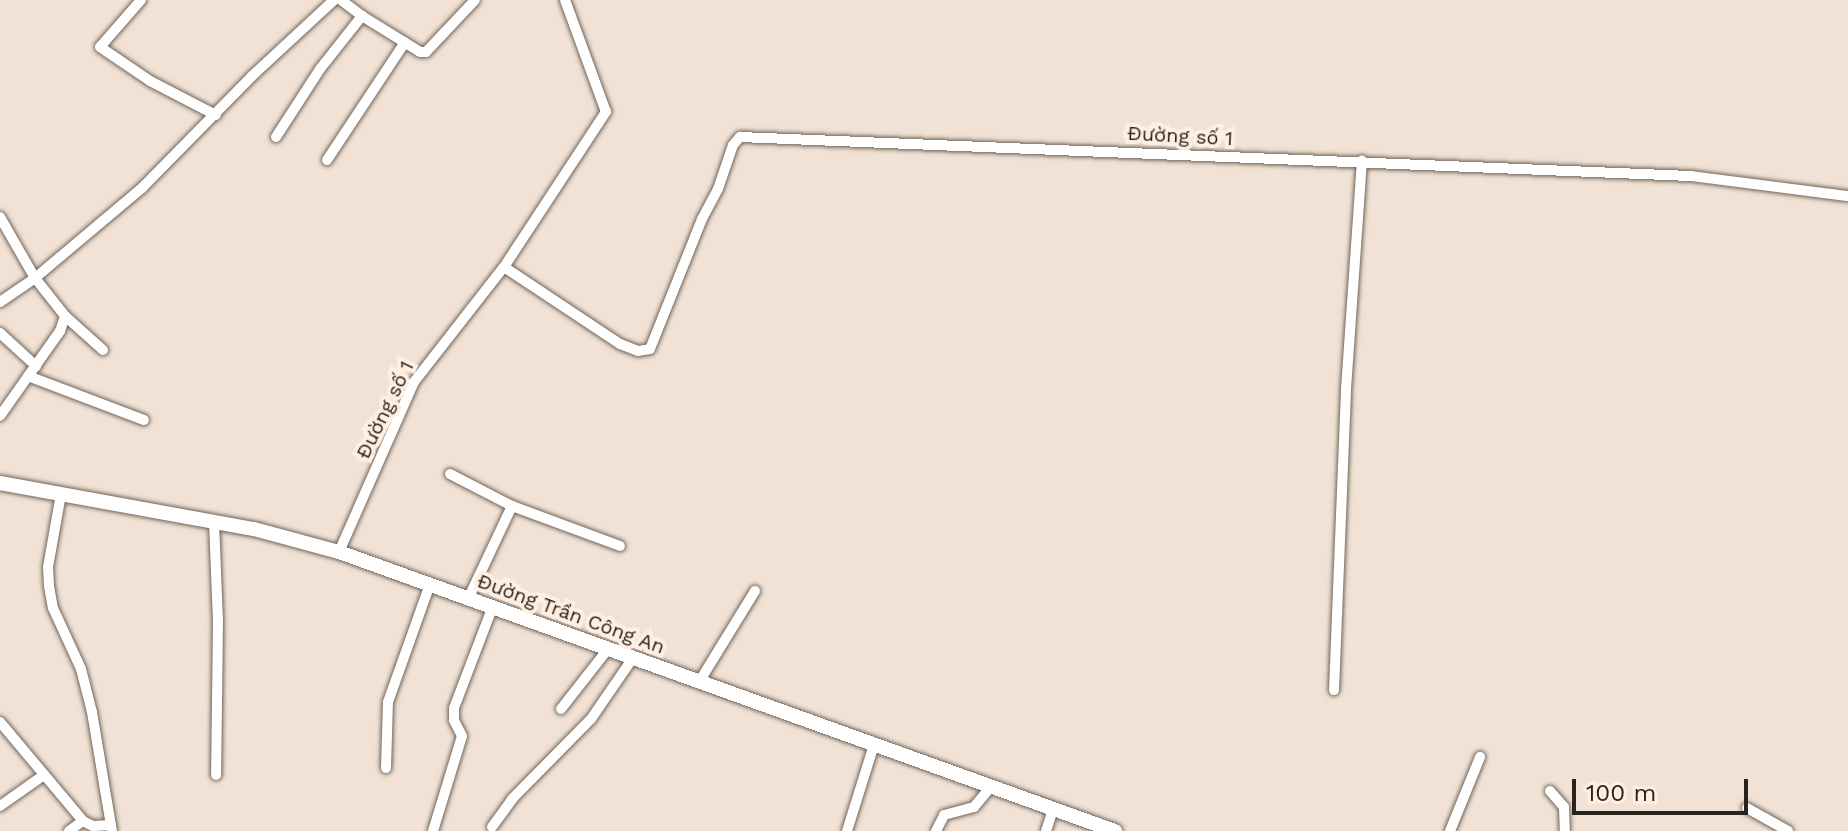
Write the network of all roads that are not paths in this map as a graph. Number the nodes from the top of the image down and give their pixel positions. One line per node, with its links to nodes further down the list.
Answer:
1 (141, 0): 8 (street)
2 (334, 0): 8 (street)
3 (341, 0): 6 (street)
4 (475, 0): 7 (street)
5 (565, 0): 14 (street, Đường số 1)
6 (362, 16): 7 (street); 9 (street)
7 (405, 42): 10 (street)
8 (216, 115): 15 (street)
9 (276, 137)
10 (327, 160)
11 (1362, 161): 12 (street, Đường số 1); 14 (street, Đường số 1); 38 (street)
12 (1848, 196)
13 (0, 217): 15 (street)
14 (504, 267): 30 (street, Đường số 1)
15 (35, 278): 16 (street); 17 (street)
16 (2, 296)
17 (65, 316): 19 (street); 20 (street)
18 (0, 333): 20 (street)
19 (103, 350)
20 (36, 366): 21 (street)
21 (28, 376): 22 (street); 23 (street)
22 (0, 416)
23 (144, 420)
24 (450, 474): 27 (street)
25 (0, 483): 26 (main road, Đường Trần Công An)
26 (61, 494): 28 (main road, Đường Trần Công An); 53 (street)
27 (512, 506): 29 (street); 33 (street)
28 (214, 522): 30 (main road, Đường Trần Công An); 45 (street)
29 (620, 546)
30 (339, 552): 31 (main road, Đường Trần Công An)
31 (430, 584): 33 (main road, Đường Trần Công An); 43 (street)
32 (755, 591): 37 (street)
33 (469, 597): 34 (main road, Đường Trần Công An)
34 (493, 606): 35 (main road, Đường Trần Công An); 56 (street)
35 (608, 649): 36 (main road, Đường Trần Công An); 39 (street)
36 (633, 658): 37 (main road, Đường Trần Công An); 52 (street)
37 (699, 682): 41 (main road, Đường Trần Công An)
38 (1334, 690)
39 (561, 709)
40 (0, 722): 44 (street)
41 (874, 745): 46 (main road, Đường Trần Công An); 57 (street)
42 (1480, 757): 61 (street)
43 (386, 768)
44 (44, 775): 48 (street); 51 (street)
45 (216, 775)
46 (991, 787): 50 (main road, Đường Trần Công An); 58 (street)
47 (1550, 791): 62 (street)
48 (0, 806)
49 (1747, 808): 63 (street)
50 (1053, 809): 54 (main road, Đường Trần Công An); 59 (street)
51 (83, 821): 53 (street); 55 (street)
52 (492, 827)
53 (112, 828)
54 (1094, 828): 60 (main road, Đường Trần Công An)
55 (69, 831)
56 (433, 831)
57 (847, 831)
58 (936, 831)
59 (1046, 831)
60 (1115, 831)
61 (1450, 831)
62 (1565, 831)
63 (1788, 831)

